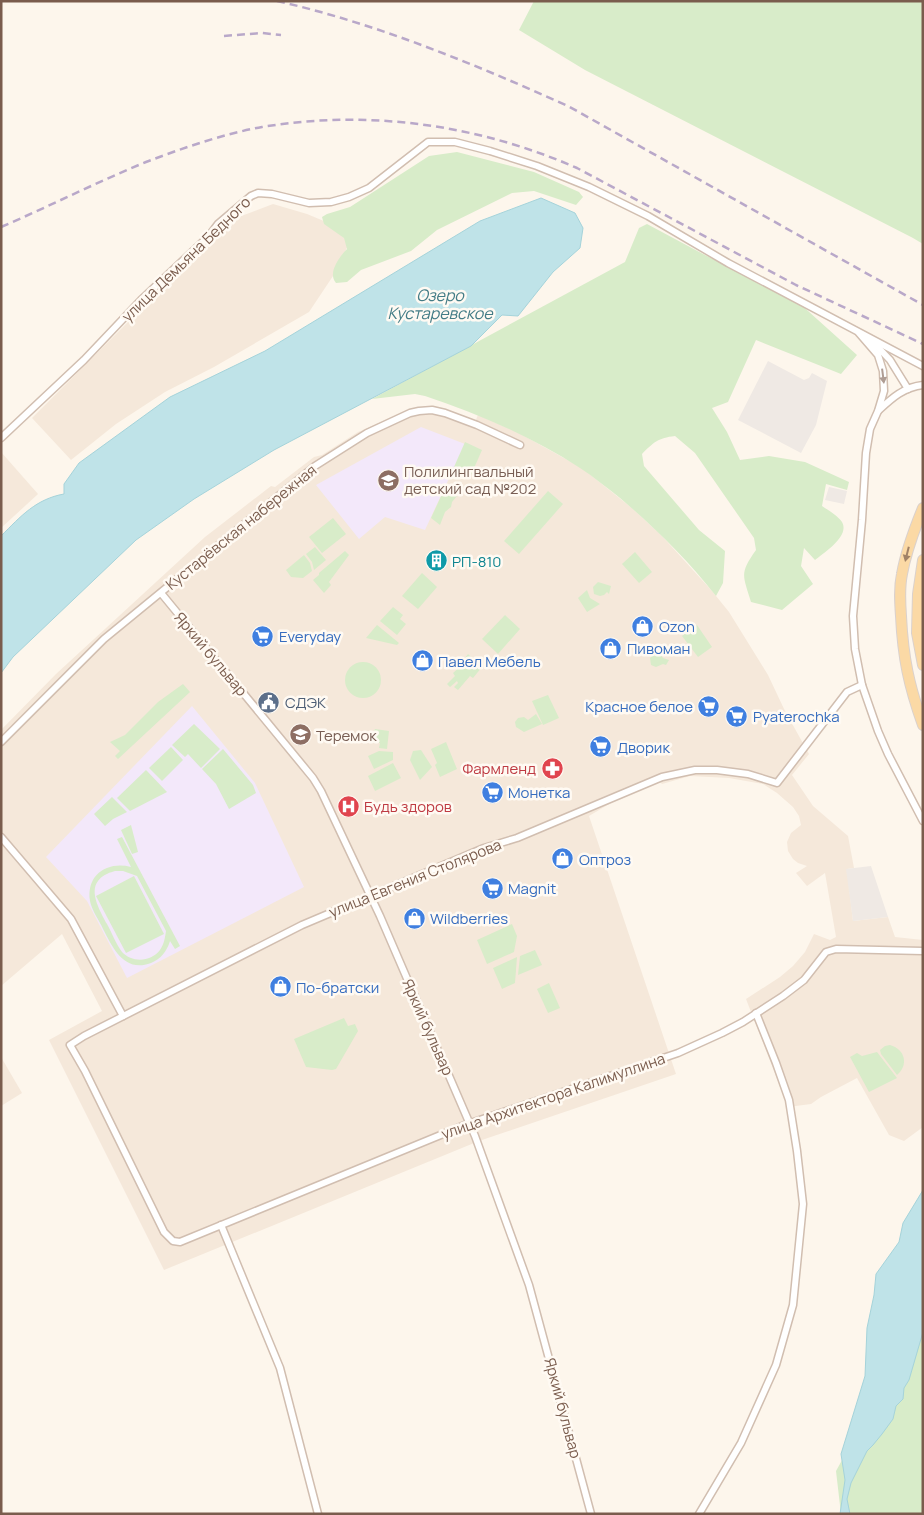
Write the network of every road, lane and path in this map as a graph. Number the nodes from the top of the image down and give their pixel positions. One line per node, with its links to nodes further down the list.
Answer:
1 (854, 329): 2 (street); 4 (street); 5 (street, one-way to 5); 6 (street, улица Демьяна Бедного)
2 (923, 366)
3 (923, 385): 4 (street)
4 (908, 389): 5 (street)
5 (878, 411): 12 (street)
6 (1, 438)
7 (520, 445): 10 (street, Кустарёвская набережная)
8 (923, 508): 13 (main road, one-way to 13)
9 (923, 560): 11 (main road)
10 (160, 592): 14 (street, Кустарёвская набережная); 17 (street, Яркий бульвар)
11 (923, 665)
12 (862, 685): 15 (street); 17 (street, улица Евгения Столярова)
13 (923, 725)
14 (1, 742)
15 (923, 821)
16 (1, 837): 20 (street)
17 (370, 896): 20 (street, улица Евгения Столярова); 21 (street, Яркий бульвар)
18 (923, 951): 19 (street, улица Архитектора Калимуллина)
19 (756, 1013): 21 (street, улица Архитектора Калимуллина); 26 (street)
20 (123, 1016): 23 (street, улица Евгения Столярова)
21 (470, 1123): 22 (street, улица Архитектора Калимуллина); 25 (street, Яркий бульвар)
22 (220, 1225): 23 (street, улица Архитектора Калимуллина); 24 (street)
23 (170, 1239)
24 (318, 1514)
25 (592, 1514)
26 (699, 1514)

